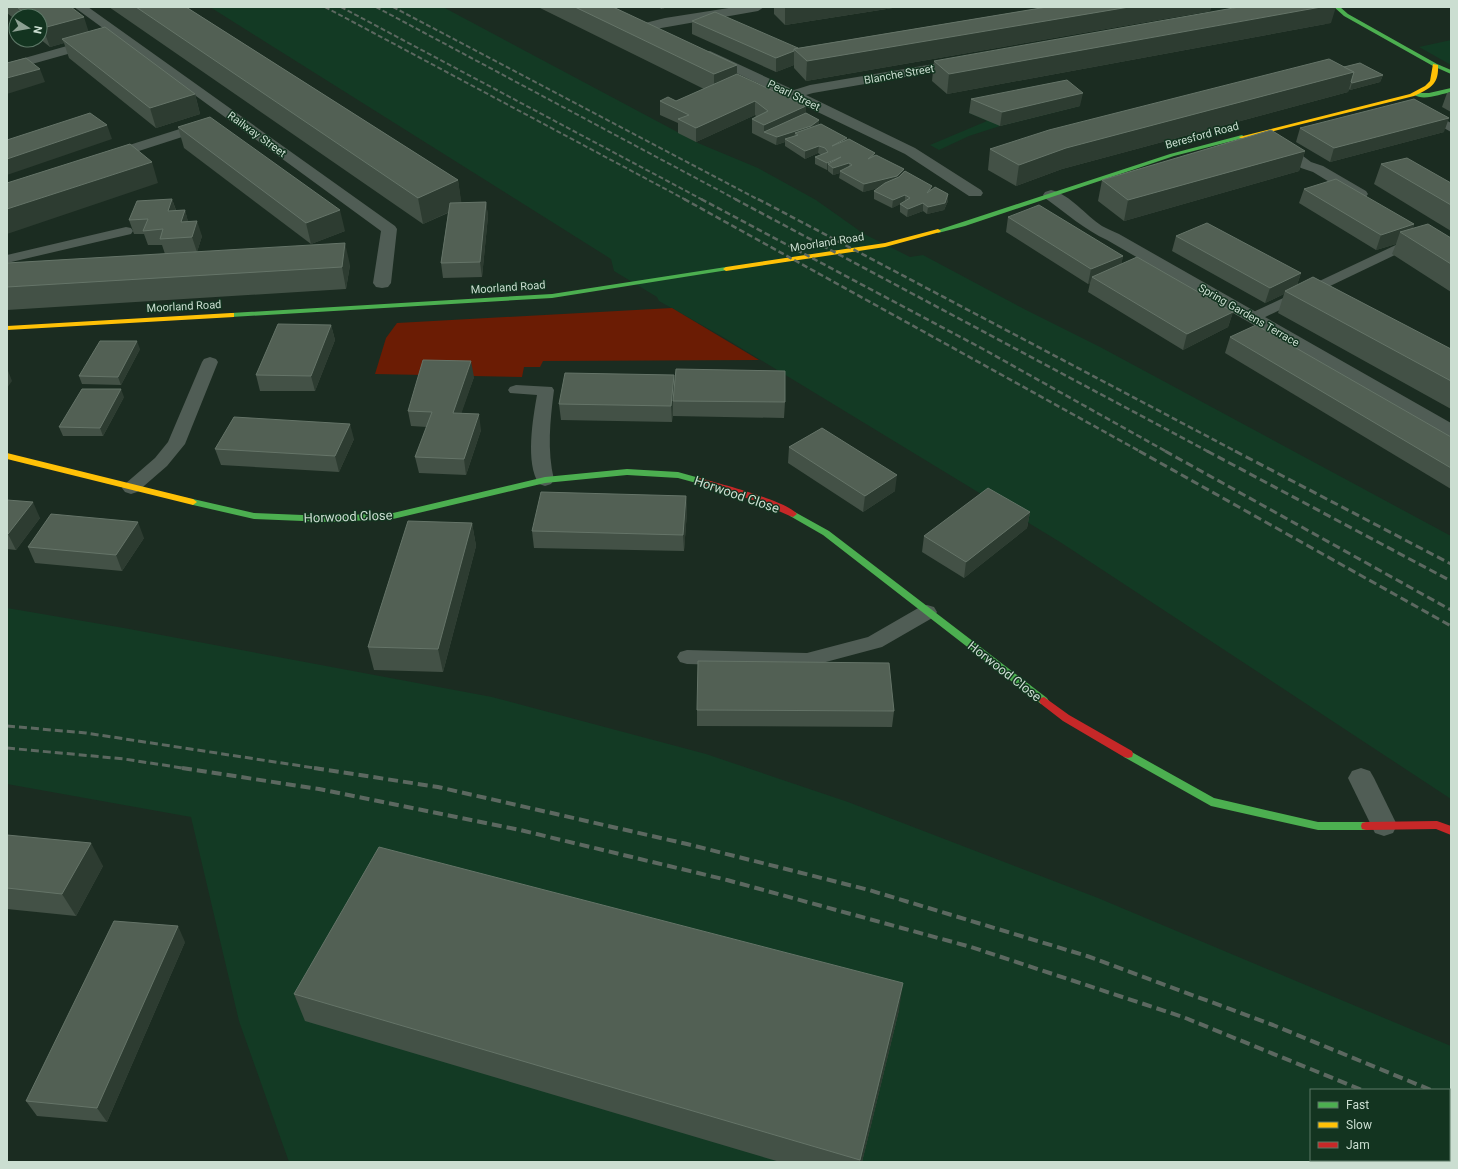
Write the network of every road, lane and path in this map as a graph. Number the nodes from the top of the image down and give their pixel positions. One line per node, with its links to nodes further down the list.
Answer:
1 (80, 7): 6 (street, Railway Street)
2 (758, 7): 5 (street)
3 (1337, 7): 10 (street)
4 (636, 20): 5 (street)
5 (650, 26): 7 (street)
6 (119, 35): 11 (street); 16 (street, Railway Street)
7 (672, 37)
8 (700, 50): 14 (street, Pearl Street)
9 (974, 61): 14 (street, Blanche Street)
10 (1435, 66): 12 (street); 15 (street, Beresford Road)
11 (7, 67)
12 (1451, 72)
13 (1451, 90): 15 (street, Beresford Road)
14 (794, 95): 20 (street, Pearl Street)
15 (1406, 96): 17 (lane); 18 (street, Beresford Road)
16 (232, 116): 19 (street); 28 (street, Railway Street)
17 (1451, 128)
18 (1260, 132): 21 (street, Beresford Road); 22 (street)
19 (90, 162)
20 (976, 192)
21 (1051, 195): 23 (street, Beresford Road); 29 (street, Spring Gardens Terrace)
22 (1372, 202)
23 (1002, 212): 30 (street, Moorland Road)
24 (1412, 227): 26 (street)
25 (126, 231): 27 (lane)
26 (1429, 237): 29 (lane)
27 (7, 259)
28 (382, 283)
29 (1254, 317): 33 (street, Spring Gardens Terrace)
30 (7, 328)
31 (210, 362): 36 (lane)
32 (516, 390): 35 (lane)
33 (1451, 431)
34 (7, 456): 36 (street, Horwood Close)
35 (545, 480): 36 (street, Horwood Close); 37 (street, Horwood Close)
36 (131, 488)
37 (927, 612): 38 (lane); 40 (street, Horwood Close)
38 (687, 657)
39 (1361, 778): 40 (street)
40 (1384, 825): 41 (street, Horwood Close)
41 (1451, 832)

